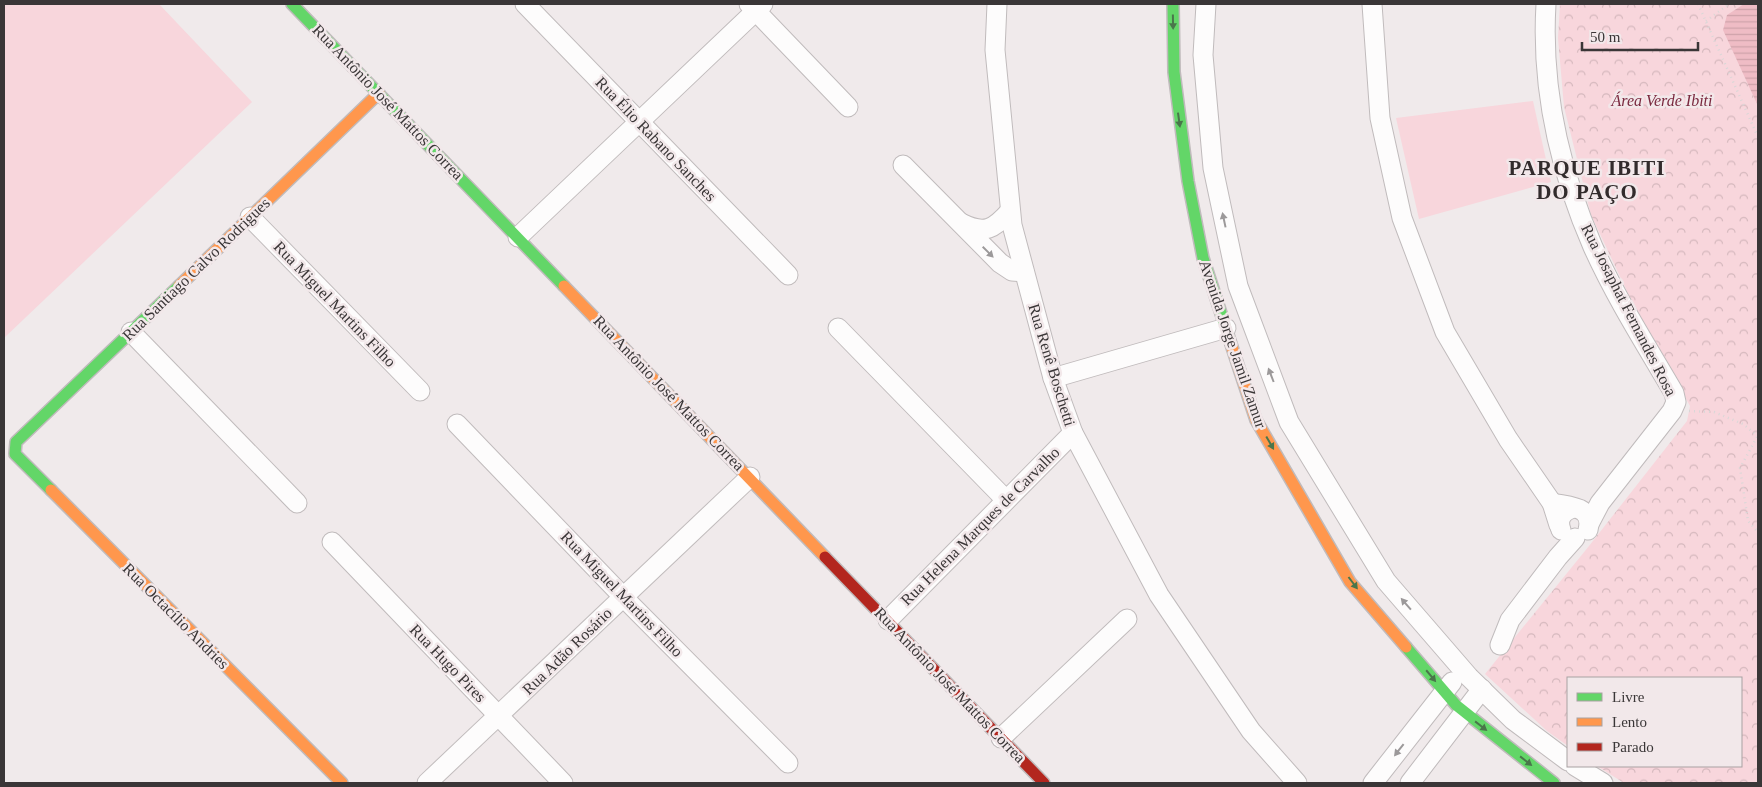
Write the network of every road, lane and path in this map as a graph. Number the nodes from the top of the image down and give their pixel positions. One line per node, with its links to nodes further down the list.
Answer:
1 (292, 4): 16 (street, Rua Antônio José Mattos Correa)
2 (525, 4): 18 (street, Rua Élio Rabano Sanches)
3 (1173, 4): 13 (street, Avenida Jorge Jamil Zamur, one-way to 13)
4 (1206, 4): 12 (street, Avenida Jorge Jamil Zamur)
5 (1372, 4): 40 (street)
6 (1546, 4): 32 (street, Rua Josaphat Fernandes Rosa)
7 (1698, 4): 11 (path)
8 (1729, 4): 11 (path)
9 (756, 6): 17 (street); 18 (street)
10 (994, 7): 21 (street, Rua Renê Boschetti)
11 (1706, 21): 19 (path)
12 (1204, 39): 13 (street); 14 (street, Avenida Jorge Jamil Zamur)
13 (1174, 40): 15 (street, Avenida Jorge Jamil Zamur)
14 (1204, 70): 15 (street); 48 (street, Avenida Jorge Jamil Zamur, one-way to 14)
15 (1174, 72): 28 (street, Avenida Jorge Jamil Zamur, one-way to 28)
16 (379, 93): 22 (street, Rua Santiago Calvo Rodrigues); 24 (street, Rua Antônio José Mattos Correa)
17 (848, 107)
18 (639, 122): 24 (street); 26 (street, Rua Élio Rabano Sanches)
19 (1758, 137)
20 (903, 165): 23 (street)
21 (1010, 211): 23 (street); 25 (street, Rua Renê Boschetti)
22 (250, 217): 29 (street, Rua Santiago Calvo Rodrigues); 31 (street, Rua Miguel Martins Filho)
23 (958, 221): 25 (street, one-way to 25)
24 (518, 237): 37 (street, Rua Antônio José Mattos Correa)
25 (1024, 272): 30 (street, Rua Renê Boschetti)
26 (788, 275)
27 (838, 328): 38 (street)
28 (1226, 328): 30 (street); 50 (street, Avenida Jorge Jamil Zamur, one-way to 50)
29 (131, 332): 36 (street, Rua Santiago Calvo Rodrigues); 39 (street)
30 (1054, 378): 34 (street, Rua Renê Boschetti)
31 (420, 391)
32 (1672, 410): 35 (path); 41 (street)
33 (457, 424): 45 (street, Rua Miguel Martins Filho)
34 (1073, 433): 38 (street, Rua Helena Marques de Carvalho); 67 (street, Rua Renê Boschetti)
35 (1758, 437): 43 (path)
36 (15, 447): 63 (street, Rua Octacílio Andries)
37 (750, 477): 45 (street, Rua Adão Rosário); 47 (street, Rua Antônio José Mattos Correa)
38 (1006, 500): 47 (street, Rua Helena Marques de Carvalho)
39 (297, 503)
40 (1552, 504): 41 (street); 42 (street)
41 (1581, 513): 42 (street); 42 (street)
42 (1565, 532): 49 (street)
43 (1758, 532)
44 (332, 542): 55 (street, Rua Hugo Pires)
45 (624, 597): 55 (street, Rua Adão Rosário); 61 (street, Rua Miguel Martins Filho)
46 (1127, 619): 58 (street)
47 (888, 620): 58 (street, Rua Antônio José Mattos Correa)
48 (1438, 641): 50 (street); 51 (street, Avenida Jorge Jamil Zamur)
49 (1500, 645)
50 (1418, 660): 53 (street, Avenida Jorge Jamil Zamur, one-way to 53)
51 (1462, 670): 52 (street, Avenida Jorge Jamil Zamur); 53 (street)
52 (1482, 689): 54 (street); 57 (street, Avenida Jorge Jamil Zamur)
53 (1445, 692): 54 (street, Avenida Jorge Jamil Zamur); 56 (street)
54 (1464, 712): 59 (street, Avenida Jorge Jamil Zamur, one-way to 59); 70 (street)
55 (498, 716): 64 (street, Rua Adão Rosário); 65 (street, Rua Hugo Pires)
56 (1425, 716): 68 (street, one-way to 68); 69 (street)
57 (1513, 720): 59 (street); 60 (street, Avenida Jorge Jamil Zamur)
58 (1001, 738): 66 (street, Rua Antônio José Mattos Correa)
59 (1498, 739): 71 (street, Avenida Jorge Jamil Zamur, one-way to 71)
60 (1567, 760)
61 (788, 762)
62 (1577, 767): 72 (street)
63 (342, 783)
64 (427, 783)
65 (563, 783)
66 (1044, 783)
67 (1297, 783)
68 (1373, 783)
69 (1398, 783)
70 (1410, 783)
71 (1554, 783)
72 (1603, 783)

